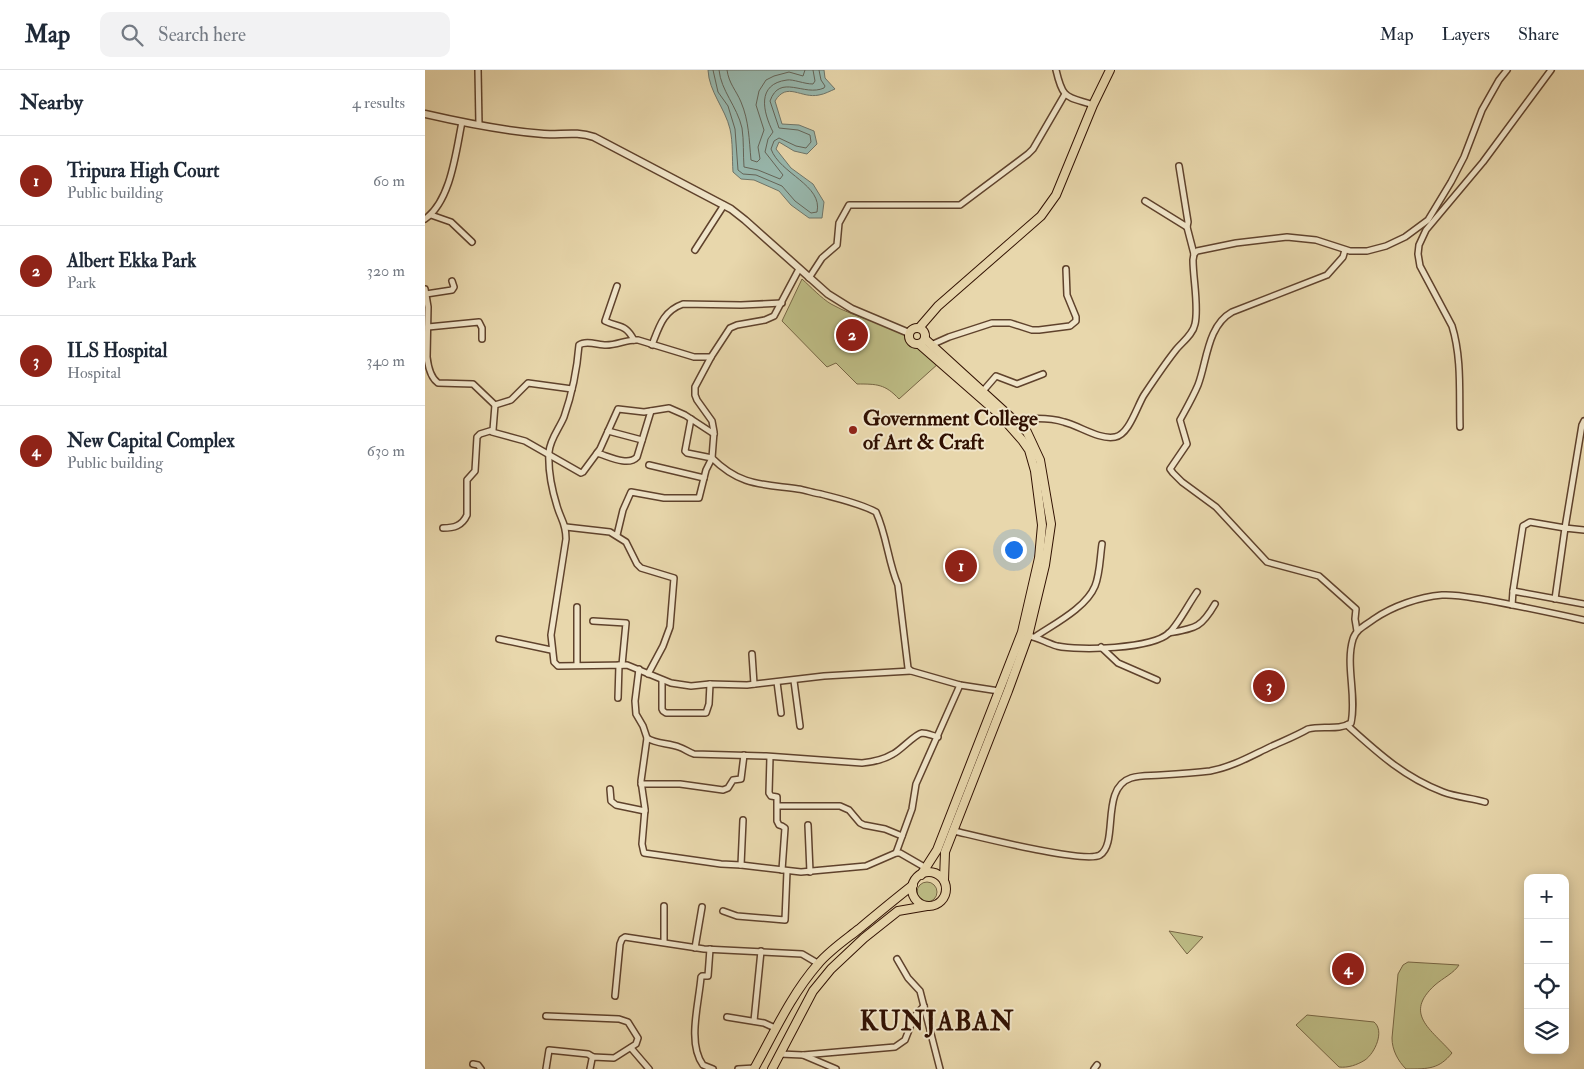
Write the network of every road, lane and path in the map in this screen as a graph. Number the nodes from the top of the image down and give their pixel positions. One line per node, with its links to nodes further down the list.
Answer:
1 (478, 70): 10 (street)
2 (1056, 70): 6 (street)
3 (1110, 70): 7 (main road)
4 (1507, 70): 19 (street)
5 (1551, 70): 45 (street)
6 (1065, 94): 7 (street); 23 (street)
7 (1093, 105): 29 (main road)
8 (425, 114): 9 (street)
9 (462, 122): 10 (street); 14 (street)
10 (479, 125): 13 (street)
11 (1179, 166): 16 (street)
12 (1145, 201): 16 (street)
13 (724, 205): 18 (street); 22 (street)
14 (431, 215): 15 (street); 17 (street)
15 (425, 218)
16 (1187, 227): 20 (street)
17 (473, 242)
18 (695, 250)
19 (1345, 250): 20 (street); 70 (street)
20 (1194, 254): 43 (street)
21 (1066, 268): 35 (street)
22 (799, 269): 23 (street); 27 (street)
23 (809, 278): 30 (street)
24 (452, 280): 26 (street)
25 (617, 286): 32 (street)
26 (426, 292): 28 (street)
27 (782, 303): 34 (street); 36 (street)
28 (429, 327): 31 (street); 40 (street)
29 (919, 328): 30 (main road); 33 (main road)
30 (909, 333): 33 (main road)
31 (481, 340)
32 (634, 340): 34 (street); 38 (street)
33 (922, 342): 35 (main road); 89 (main road)
34 (652, 345): 36 (street)
35 (931, 345): 39 (main road)
36 (711, 357): 48 (street)
37 (1043, 374): 39 (street)
38 (572, 389): 40 (street); 51 (street)
39 (983, 391): 43 (main road)
40 (495, 405): 47 (street)
41 (651, 411): 42 (street); 46 (street); 49 (street)
42 (691, 419): 48 (street); 52 (street)
43 (1015, 420): 72 (main road)
44 (1584, 421): 57 (street)
45 (1460, 427)
46 (608, 430): 49 (street); 50 (street)
47 (492, 432): 51 (street); 56 (street)
48 (714, 434): 52 (street)
49 (642, 440): 50 (street)
50 (597, 453): 51 (street)
51 (549, 454): 55 (street)
52 (712, 458): 54 (street); 80 (street)
53 (649, 465): 54 (street)
54 (704, 478): 59 (street)
55 (566, 527): 59 (street); 75 (street)
56 (443, 528)
57 (1565, 528): 58 (street); 61 (street); 63 (street)
58 (1584, 530)
59 (617, 535): 81 (street)
60 (1102, 544): 72 (street)
61 (1513, 591): 63 (street); 66 (street)
62 (1197, 592): 71 (street)
63 (1555, 599): 65 (street)
64 (1215, 604): 71 (street)
65 (1584, 604)
66 (1512, 605): 68 (street); 70 (street)
67 (577, 606): 77 (street)
68 (1584, 620)
69 (593, 621): 78 (street)
70 (1357, 631): 92 (street)
71 (1169, 633): 74 (street)
72 (1031, 636): 74 (street); 105 (main road)
73 (499, 639): 75 (street)
74 (1101, 647): 83 (street)
75 (551, 650): 77 (street)
76 (752, 654): 87 (street)
77 (577, 665): 78 (street)
78 (621, 665): 79 (street); 90 (street)
79 (639, 669): 81 (street); 95 (street)
80 (911, 671): 84 (street); 88 (street)
81 (648, 674): 82 (street)
82 (662, 680): 86 (street); 86 (street)
83 (1157, 680)
84 (794, 681): 85 (street); 93 (street)
85 (777, 682): 87 (street); 91 (street)
86 (710, 684): 87 (street)
87 (754, 684)
88 (959, 685): 89 (street); 94 (street)
89 (999, 692): 109 (main road)
90 (618, 698)
91 (781, 713)
92 (1347, 725): 100 (street); 105 (street)
93 (800, 726)
94 (938, 737): 97 (street); 106 (street)
95 (647, 738): 96 (street); 98 (street)
96 (744, 755): 97 (street); 98 (street)
97 (770, 757): 101 (street)
98 (641, 784): 102 (street)
99 (611, 789): 102 (street)
100 (1485, 802)
101 (778, 806): 106 (street); 110 (street)
102 (645, 811): 108 (street)
103 (743, 820): 108 (street)
104 (809, 826): 111 (street)
105 (954, 832): 113 (main road)
106 (902, 836): 107 (street)
107 (895, 853): 109 (street); 111 (street)
108 (741, 865): 110 (street)
109 (926, 868): 112 (main road)
110 (785, 870): 111 (street); 118 (street)
111 (810, 872)
112 (921, 875): 113 (main road); 114 (main road)
113 (944, 880): 116 (main road)
114 (913, 885): 116 (main road); 124 (main road)
115 (664, 906): 119 (street)
116 (927, 906): 132 (main road)
117 (702, 907): 120 (street)
118 (723, 911)
119 (663, 942): 120 (street); 125 (street)
120 (695, 948): 121 (street)
121 (710, 950): 122 (street); 141 (street)
122 (761, 951): 124 (street); 129 (street)
123 (897, 959): 126 (street)
124 (819, 964): 130 (main road)
125 (615, 996)
126 (924, 1006): 133 (street); 145 (street)
127 (546, 1016): 131 (street)
128 (727, 1016): 129 (street)
129 (754, 1021): 130 (street)
130 (775, 1028): 136 (main road)
131 (631, 1048): 134 (street); 140 (street)
132 (780, 1054): 133 (street); 143 (main road)
133 (803, 1056): 144 (street)
134 (593, 1058): 138 (street); 139 (street)
135 (473, 1064): 137 (street)
136 (755, 1068): 142 (street)
137 (481, 1069)
138 (546, 1069)
139 (590, 1069)
140 (649, 1069)
141 (713, 1069)
142 (738, 1069)
143 (772, 1069)
144 (836, 1069)
145 (940, 1069)

